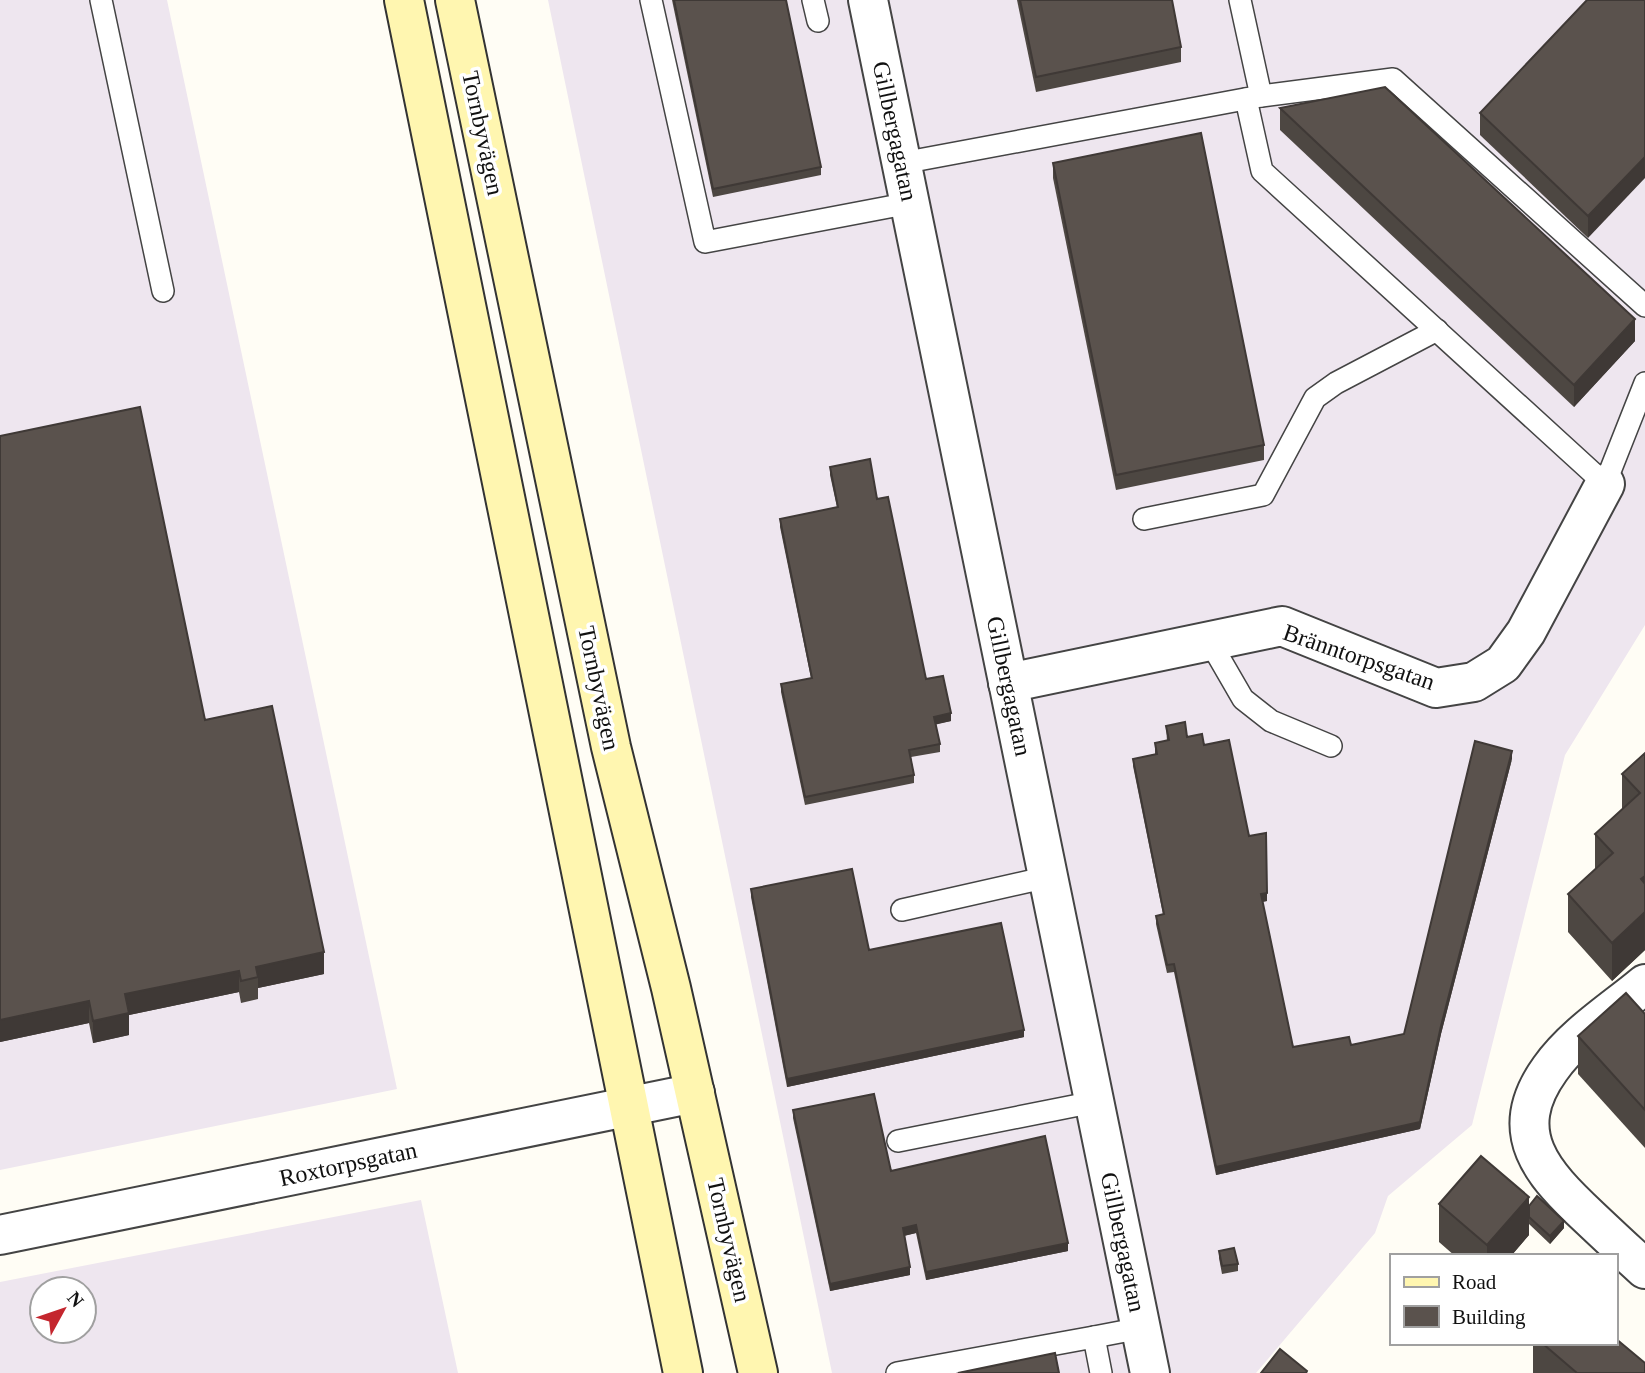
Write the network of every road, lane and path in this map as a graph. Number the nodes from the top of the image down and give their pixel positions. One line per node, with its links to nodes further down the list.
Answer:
1 (101, 0): 10 (lane)
2 (404, 0): 24 (main road, Tornbyvägen)
3 (455, 0): 22 (main road, Tornbyvägen)
4 (651, 0): 9 (lane)
5 (868, 0): 8 (street, Gillbergagatan)
6 (1240, 0): 7 (lane)
7 (1254, 98): 8 (lane); 11 (lane); 12 (lane)
8 (902, 163): 9 (street, Gillbergagatan)
9 (910, 203): 17 (street, Gillbergagatan)
10 (163, 291)
11 (1645, 306)
12 (1437, 330): 14 (lane); 15 (lane)
13 (1645, 383): 14 (lane)
14 (1605, 484): 16 (street, Bränntorpsgatan)
15 (1144, 519)
16 (1210, 642): 17 (street, Bränntorpsgatan); 18 (lane)
17 (1008, 683): 19 (street, Gillbergagatan)
18 (1331, 746)
19 (1048, 877): 20 (lane); 23 (street, Gillbergagatan)
20 (902, 910)
21 (1645, 984): 27 (street)
22 (695, 1093): 24 (street, Roxtorpsgatan); 31 (main road, Tornbyvägen)
23 (1094, 1102): 25 (lane); 28 (street, Gillbergagatan)
24 (629, 1106): 26 (street, Roxtorpsgatan); 30 (main road, Tornbyvägen)
25 (898, 1141)
26 (0, 1235)
27 (1645, 1269)
28 (1141, 1328): 29 (lane); 34 (street, Gillbergagatan)
29 (1094, 1336): 32 (lane); 33 (lane)
30 (683, 1373)
31 (758, 1373)
32 (897, 1373)
33 (1101, 1373)
34 (1150, 1373)

